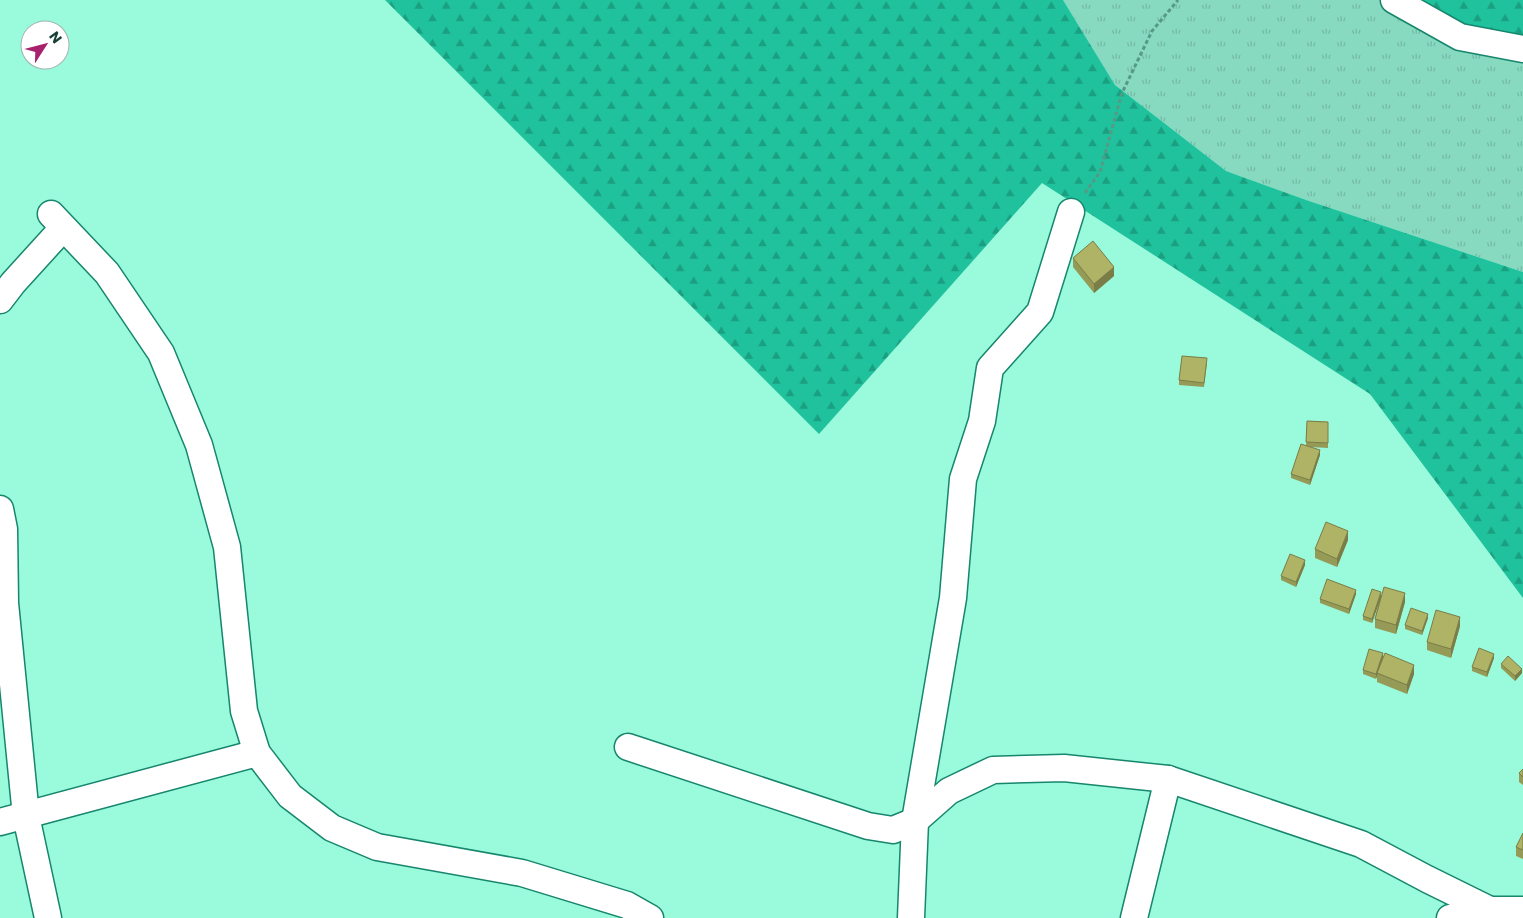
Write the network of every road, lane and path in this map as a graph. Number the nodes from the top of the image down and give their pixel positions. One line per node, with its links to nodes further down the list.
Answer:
1 (1178, 0): 4 (path)
2 (1394, 0): 3 (street)
3 (1523, 49)
4 (1071, 212): 12 (street)
5 (0, 300): 9 (street)
6 (0, 509): 7 (street)
7 (2, 603): 11 (street)
8 (628, 747): 12 (street)
9 (257, 753): 11 (street); 17 (street)
10 (1168, 779): 12 (street); 15 (street); 19 (street)
11 (26, 816): 13 (street); 16 (street)
12 (915, 821): 18 (street)
13 (0, 822)
14 (1523, 910): 15 (street)
15 (1497, 914): 20 (street)
16 (48, 918)
17 (650, 918)
18 (911, 918)
19 (1134, 918)
20 (1450, 918)

